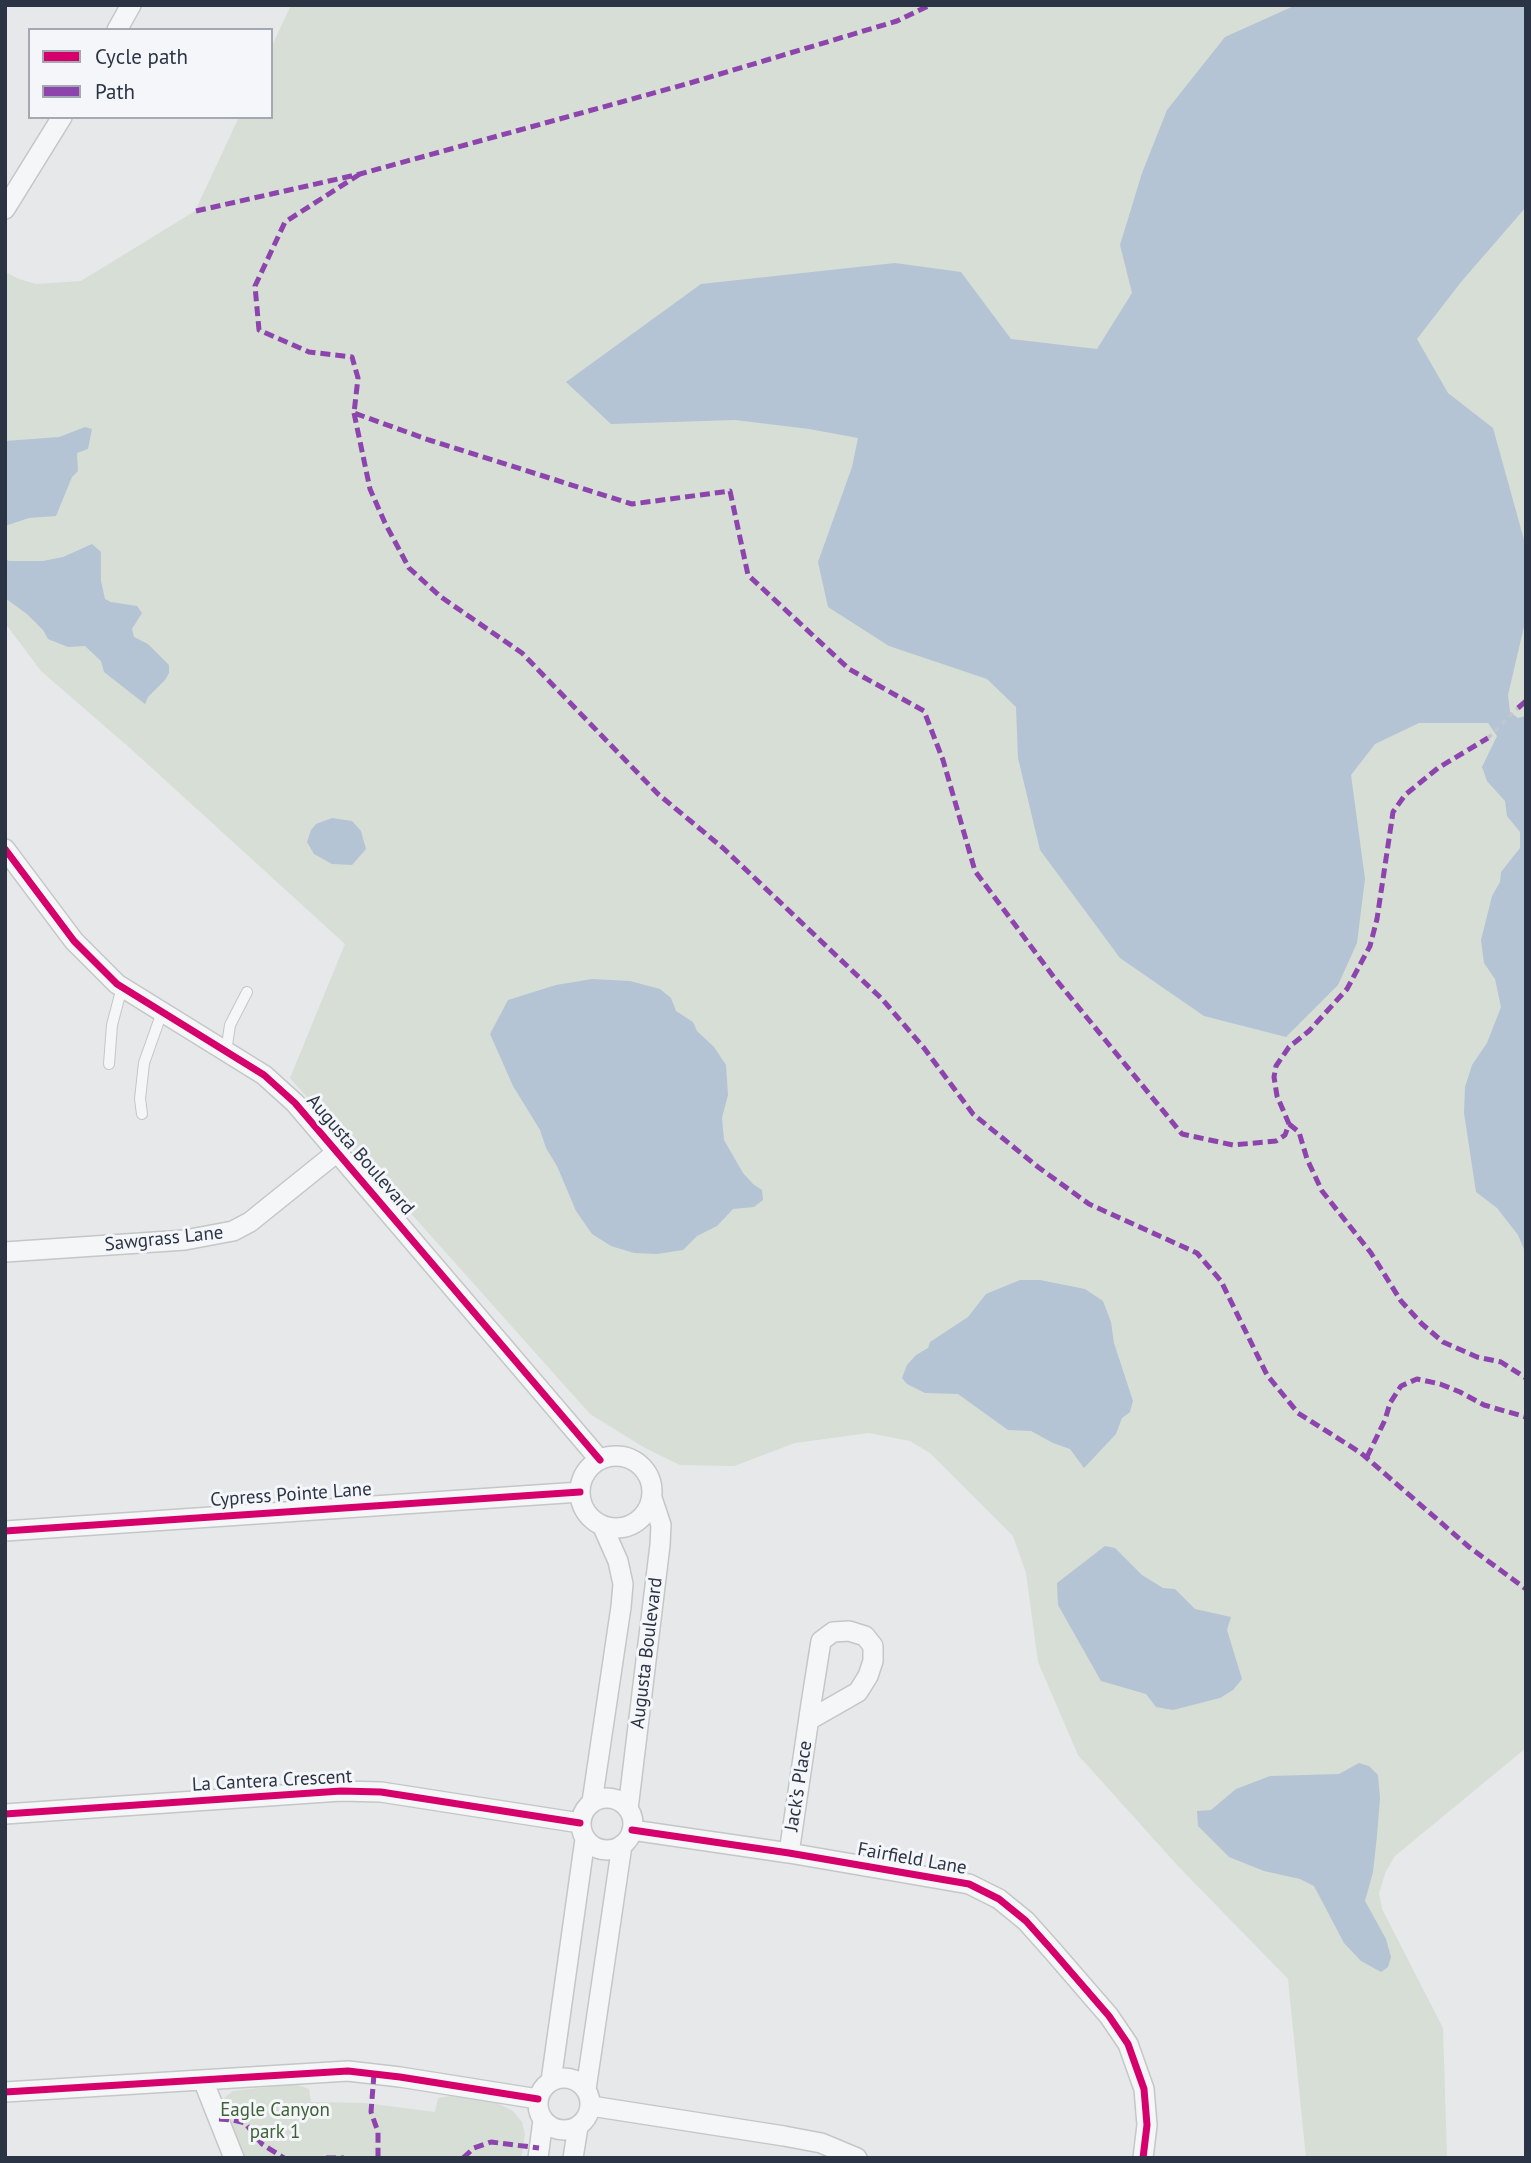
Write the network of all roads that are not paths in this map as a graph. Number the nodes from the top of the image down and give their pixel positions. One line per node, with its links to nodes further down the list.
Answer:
1 (131, 5): 2 (street)
2 (118, 28)
3 (61, 119): 4 (street)
4 (5, 209)
5 (5, 849): 6 (street, Augusta Boulevard)
6 (122, 987): 8 (street, Augusta Boulevard); 10 (lane)
7 (247, 992): 9 (lane)
8 (162, 1012): 9 (street, Augusta Boulevard); 11 (lane)
9 (226, 1052): 12 (street, Augusta Boulevard)
10 (109, 1064)
11 (142, 1114)
12 (337, 1152): 13 (street, Sawgrass Lane); 14 (street, Augusta Boulevard)
13 (5, 1252)
14 (600, 1460): 15 (street); 16 (street)
15 (580, 1492): 17 (street); 18 (street, Cypress Pointe Lane)
16 (652, 1498): 17 (street); 21 (street, Augusta Boulevard)
17 (601, 1525): 20 (street, Augusta Boulevard)
18 (5, 1531)
19 (809, 1720): 19 (street, Jack’s Place); 25 (street, Jack’s Place)
20 (592, 1802): 21 (street); 23 (street)
21 (628, 1809): 24 (street)
22 (5, 1814): 23 (street, La Cantera Crescent)
23 (582, 1831): 24 (street); 27 (street)
24 (627, 1838): 25 (street, Fairfield Lane); 29 (street)
25 (789, 1853): 37 (street, Fairfield Lane)
26 (203, 2080): 28 (street); 30 (street); 34 (street)
27 (551, 2081): 29 (street); 30 (street)
28 (5, 2092)
29 (588, 2097): 32 (street); 33 (street)
30 (538, 2099): 31 (street)
31 (543, 2120): 32 (street); 35 (street)
32 (578, 2127): 36 (street)
33 (853, 2157)
34 (234, 2158)
35 (538, 2158)
36 (573, 2158)
37 (1143, 2158)

